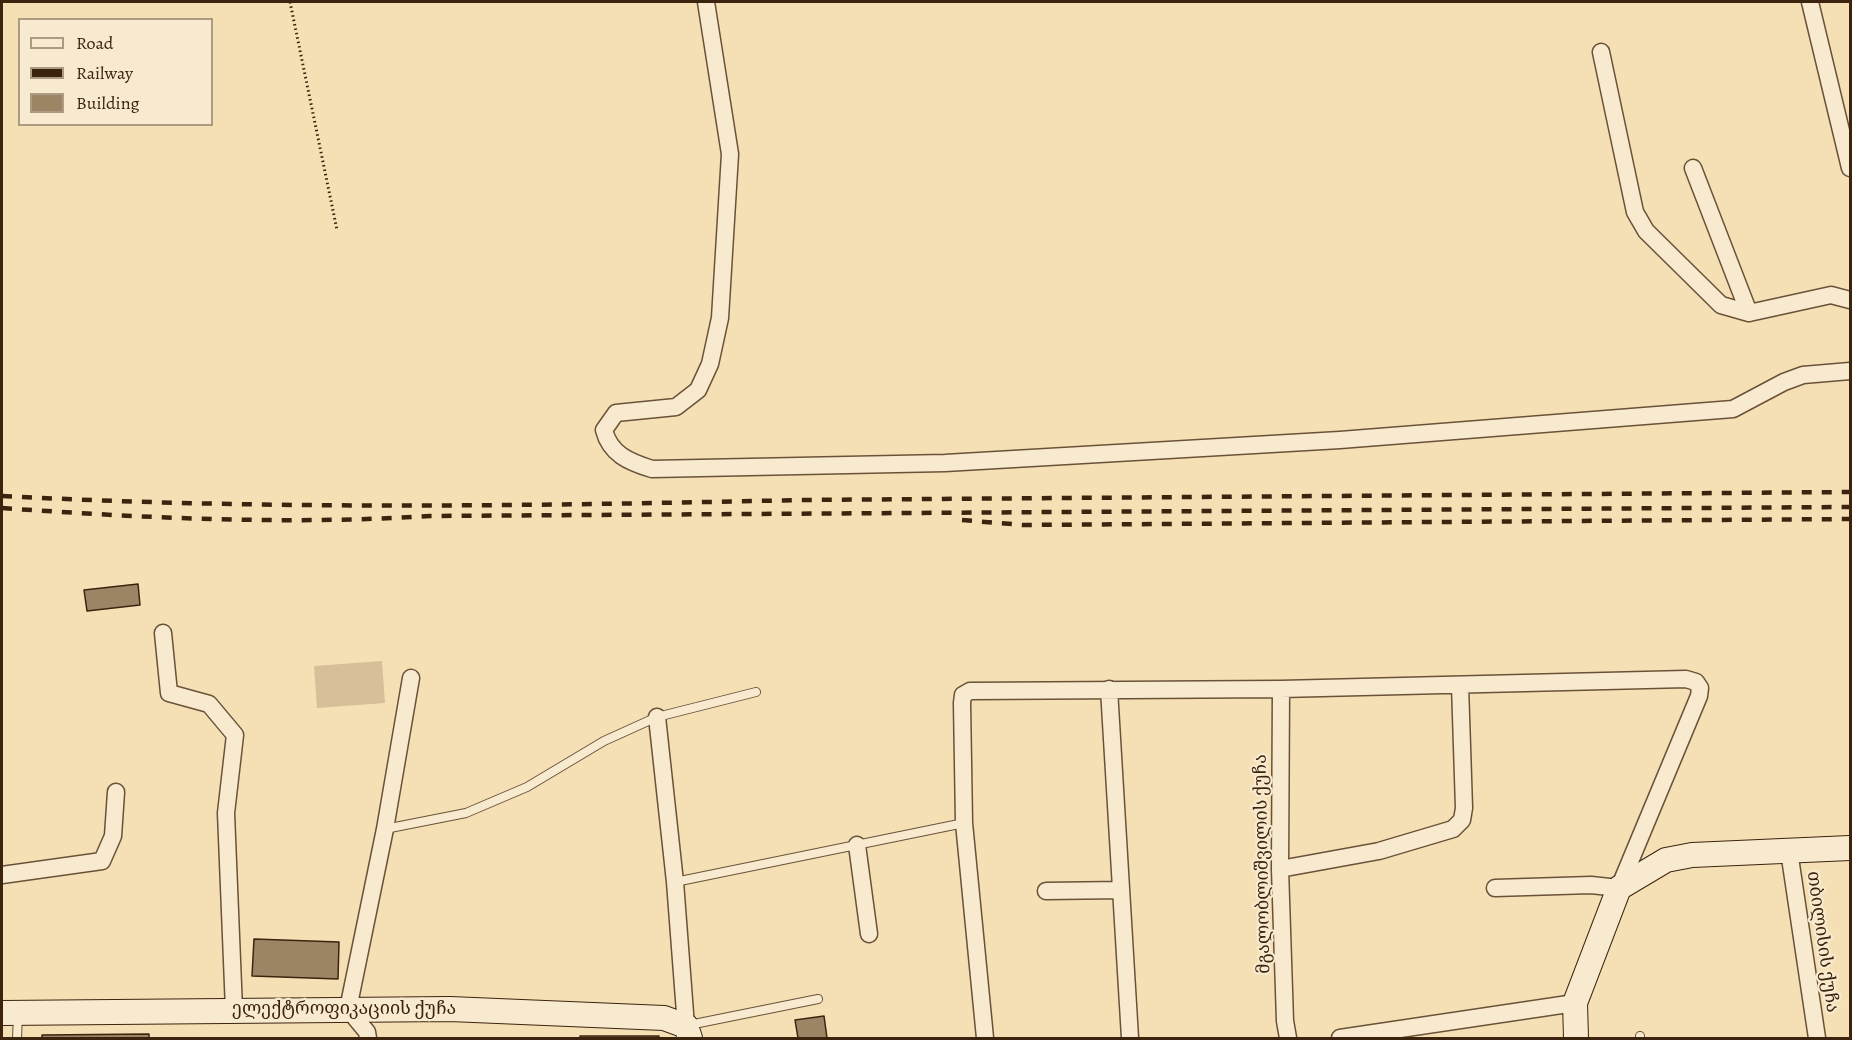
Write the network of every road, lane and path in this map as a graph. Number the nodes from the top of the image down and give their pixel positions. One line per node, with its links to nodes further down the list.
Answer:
1 (290, 2): 8 (path)
2 (706, 2): 11 (street)
3 (1810, 2): 5 (street)
4 (1601, 52): 10 (street)
5 (1846, 130): 7 (street)
6 (1693, 168): 10 (street)
7 (1851, 168)
8 (337, 230)
9 (1851, 300): 10 (street)
10 (1749, 314)
11 (1851, 371)
12 (163, 633): 36 (street)
13 (411, 678): 21 (street)
14 (1460, 685): 16 (street); 25 (street); 29 (street)
15 (1109, 689): 16 (street); 20 (street); 30 (street)
16 (1281, 689): 25 (street, მგალობლიშვილის ქუჩა)
17 (756, 692): 18 (lane)
18 (657, 717): 21 (lane); 27 (street)
19 (116, 792): 26 (street)
20 (964, 823): 22 (lane); 42 (street)
21 (385, 829): 35 (street)
22 (857, 845): 27 (lane); 32 (street)
23 (1851, 848): 24 (street)
24 (1789, 852): 29 (street); 46 (street, თბილისის ქუჩა)
25 (1280, 869): 44 (street, მგალობლიშვილის ქუჩა)
26 (2, 875)
27 (675, 882): 38 (street)
28 (1495, 888): 29 (street)
29 (1619, 888): 34 (street)
30 (1121, 890): 31 (street); 43 (street)
31 (1046, 891)
32 (869, 934)
33 (818, 999): 38 (lane)
34 (1575, 1003): 39 (street); 45 (street)
35 (348, 1009): 36 (street, ელექტროფიკაციის ქუჩა); 38 (street, ელექტროფიკაციის ქუჩა); 41 (street)
36 (234, 1010): 37 (street, ელექტროფიკაციის ქუჩა)
37 (10, 1014): 40 (lane)
38 (688, 1032)
39 (1576, 1036)
40 (17, 1038)
41 (368, 1038)
42 (985, 1038)
43 (1130, 1038)
44 (1288, 1038)
45 (1340, 1038)
46 (1817, 1038)

